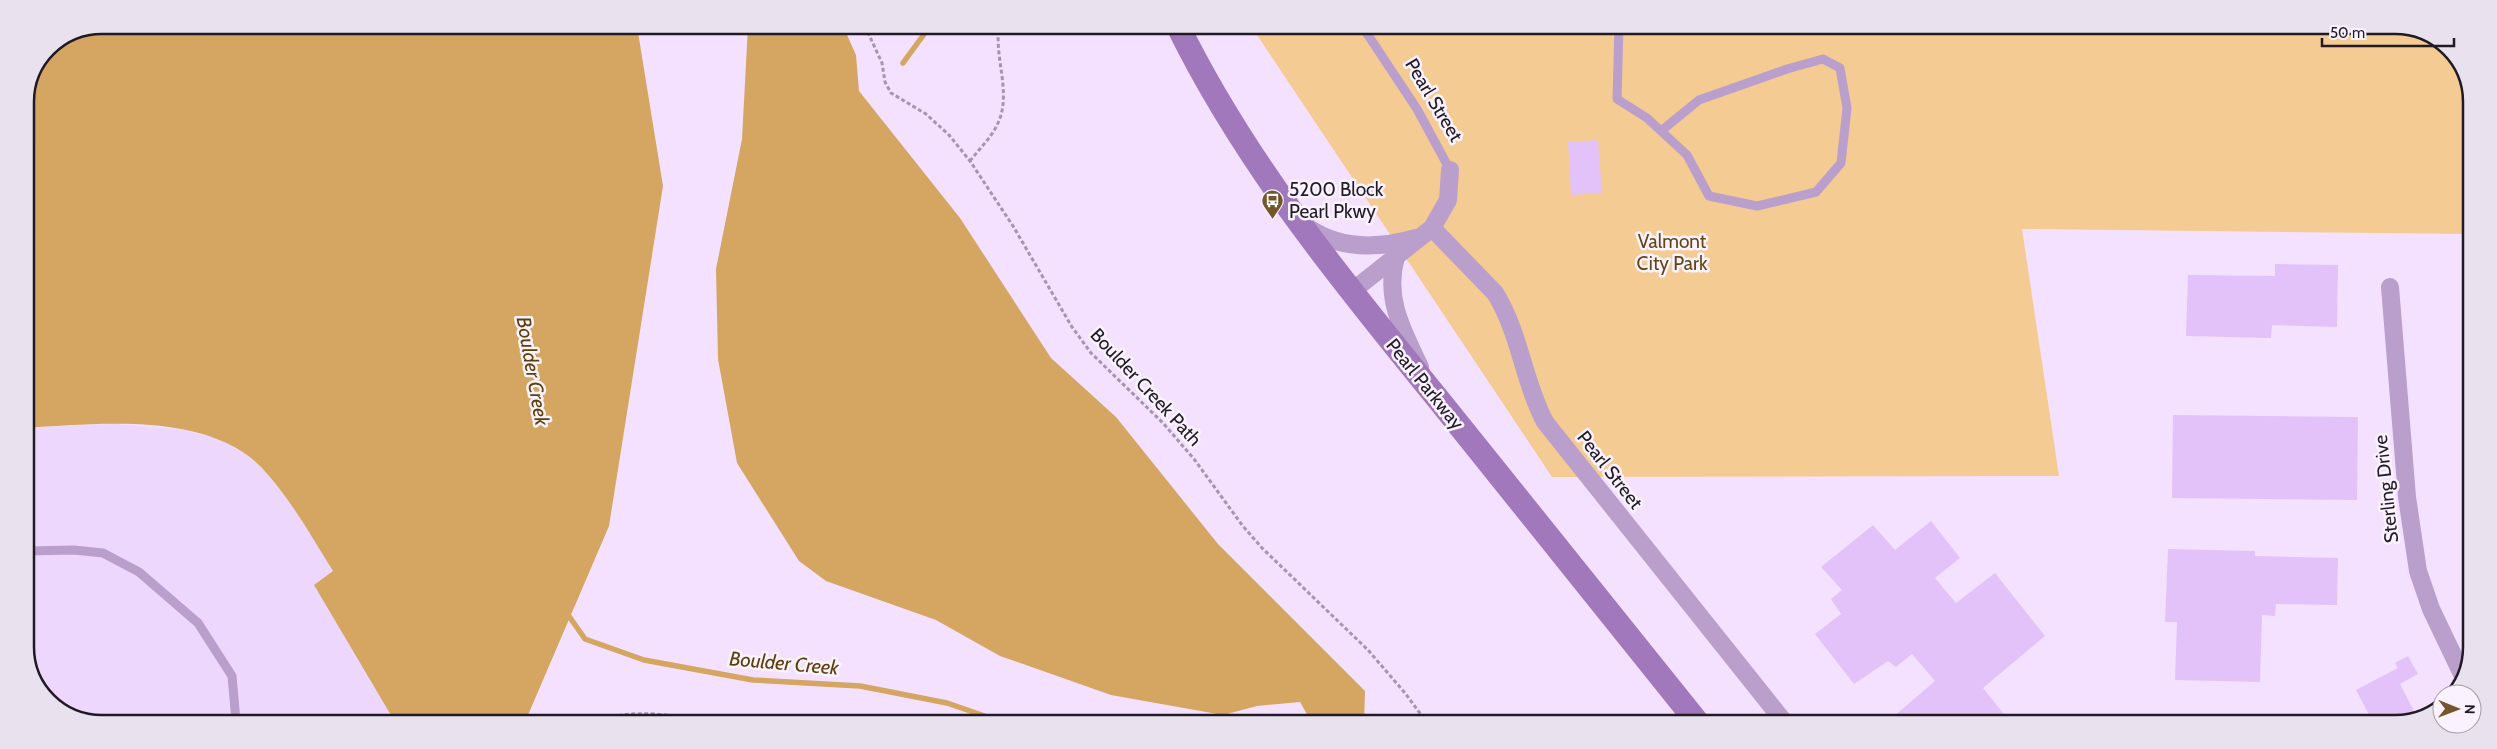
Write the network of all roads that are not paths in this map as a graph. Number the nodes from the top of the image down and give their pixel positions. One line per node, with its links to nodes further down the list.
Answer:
1 (1182, 34): 6 (main road, Pearl Parkway)
2 (1367, 34): 5 (lane, Pearl Street)
3 (1618, 34): 4 (lane)
4 (1661, 131): 4 (lane)
5 (1450, 170): 7 (street, Pearl Street)
6 (1299, 221): 7 (street); 10 (main road, Pearl Parkway)
7 (1426, 232): 8 (street, Pearl Street); 16 (street, Pearl Street)
8 (1396, 257): 10 (street, Pearl Street); 11 (street)
9 (2390, 287): 13 (street, Sterling Drive)
10 (1351, 292): 11 (main road, Pearl Parkway)
11 (1431, 390): 15 (main road, Pearl Parkway)
12 (34, 550): 14 (lane)
13 (2459, 669)
14 (235, 715)
15 (1692, 715)
16 (1779, 715)

